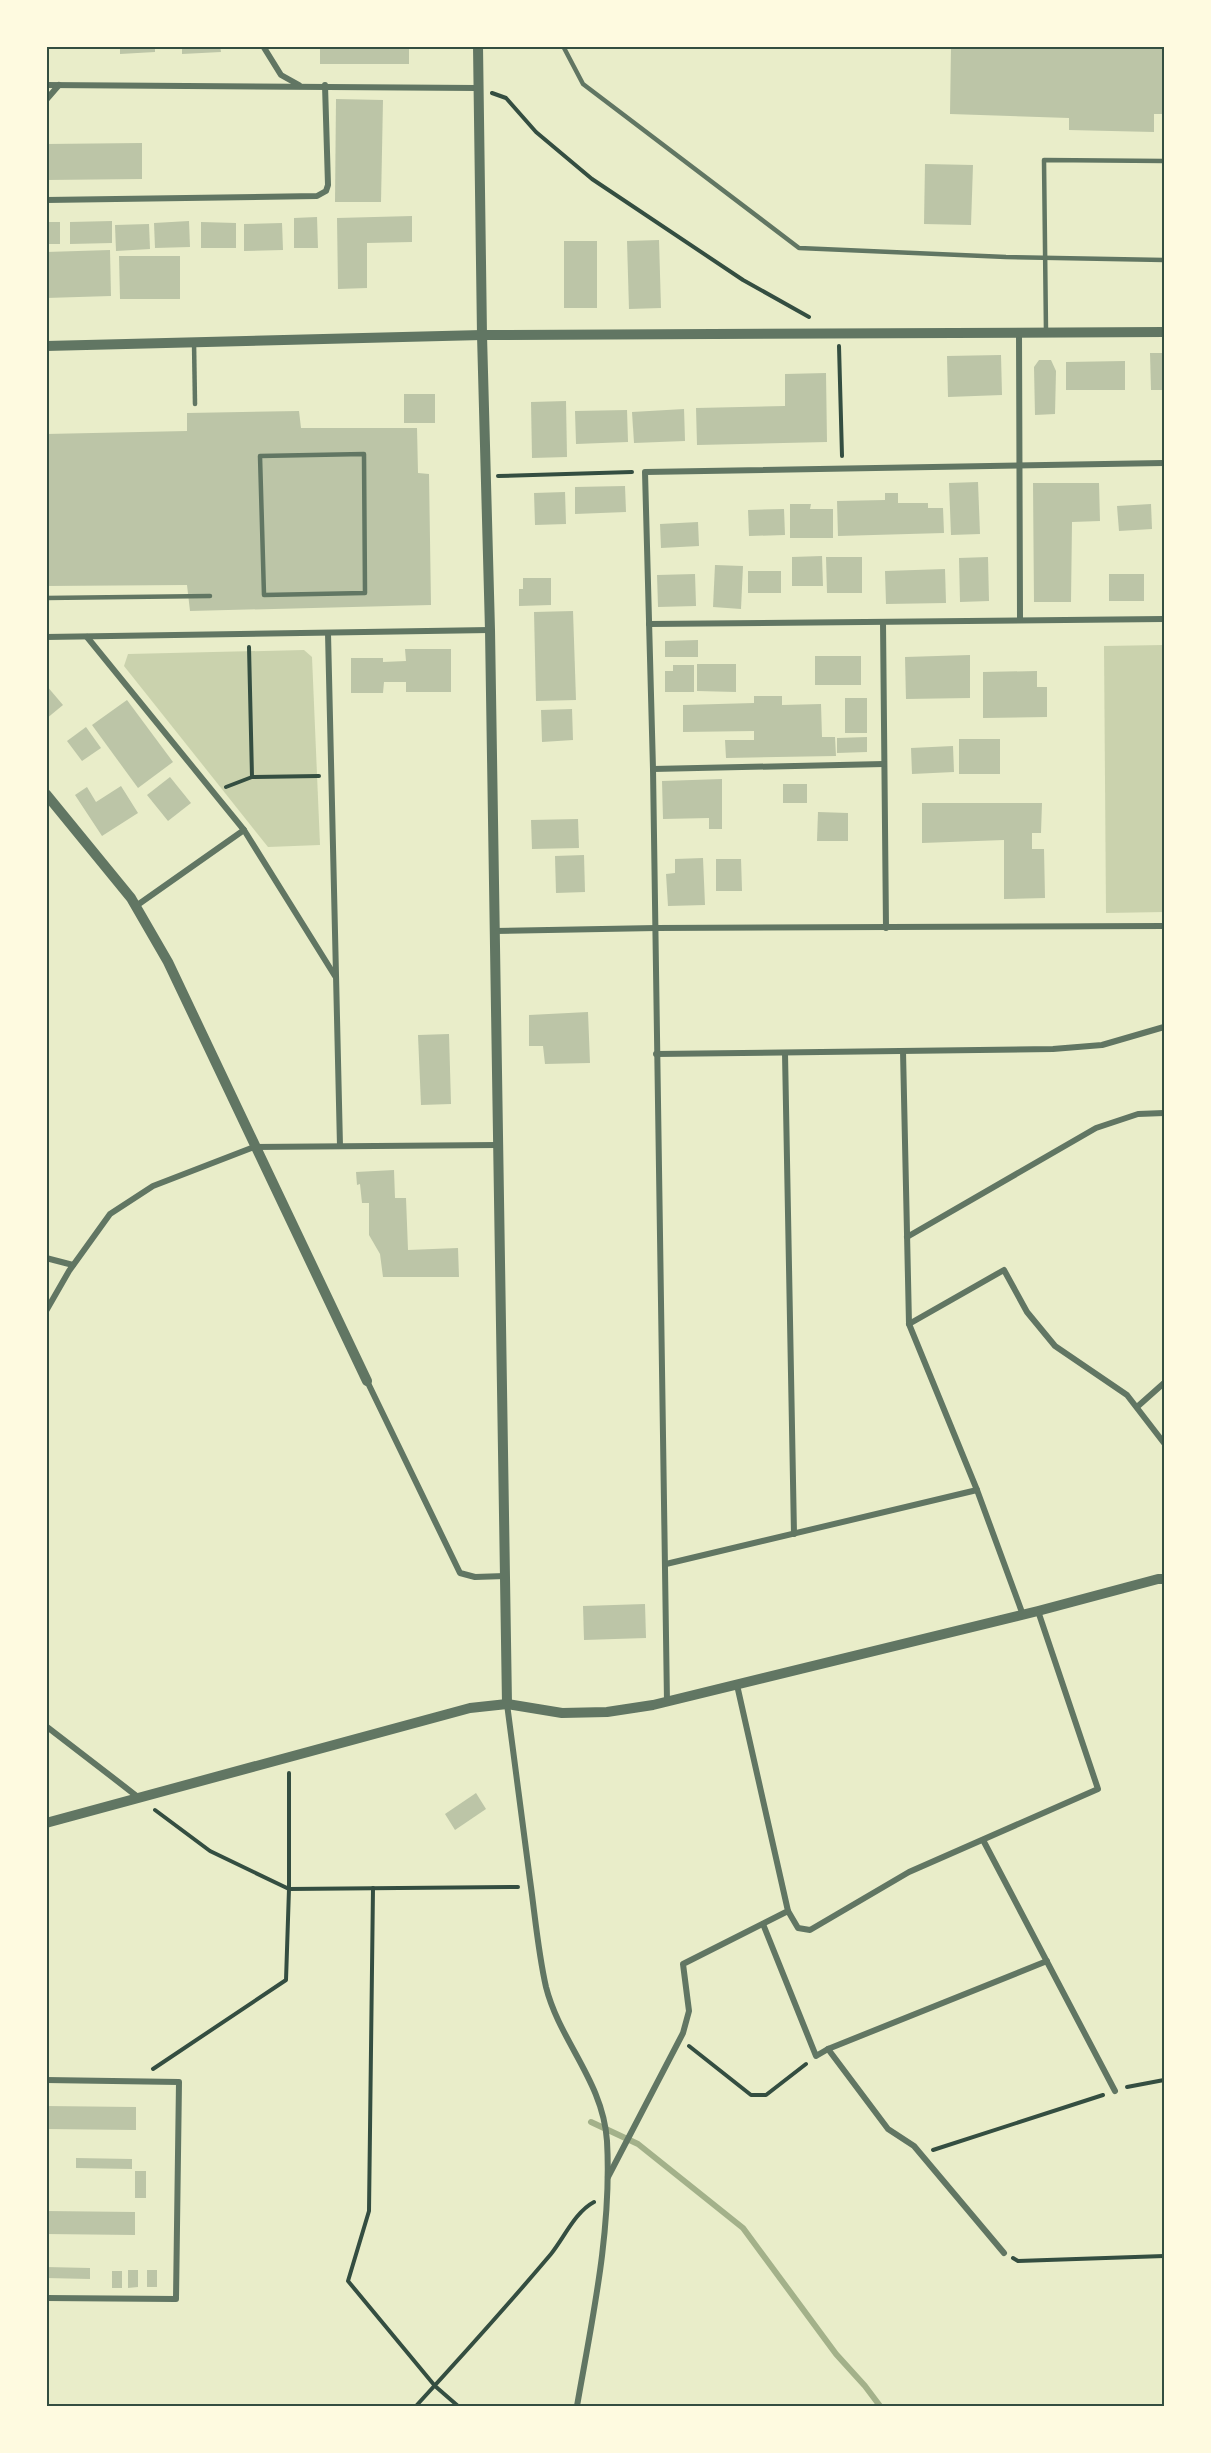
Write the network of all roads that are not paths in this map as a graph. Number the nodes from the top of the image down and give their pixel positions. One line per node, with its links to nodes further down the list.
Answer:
1 (262, 46): 7 (street)
2 (478, 46): 8 (street)
3 (563, 46): 12 (lane)
4 (46, 85): 5 (street)
5 (59, 85): 7 (street); 9 (street)
6 (325, 85): 7 (street); 8 (street); 11 (street)
7 (300, 86)
8 (477, 88): 17 (street)
9 (46, 100)
10 (1164, 161): 12 (lane)
11 (46, 200)
12 (1044, 257): 13 (lane); 14 (lane)
13 (1164, 260)
14 (1046, 331): 15 (street); 16 (street)
15 (1164, 332)
16 (1019, 333): 17 (street); 23 (street)
17 (482, 335): 18 (street); 30 (street)
18 (194, 342): 19 (street); 20 (lane)
19 (46, 346)
20 (195, 404)
21 (364, 454): 21 (lane)
22 (1164, 464): 23 (street)
23 (1018, 465): 26 (street); 29 (street)
24 (210, 596): 25 (lane)
25 (46, 598)
26 (1020, 619): 27 (street); 28 (street)
27 (1164, 619)
28 (883, 622): 29 (street); 34 (street)
29 (649, 624): 35 (street)
30 (490, 630): 31 (street); 42 (street)
31 (328, 633): 32 (street); 43 (street)
32 (87, 637): 33 (street); 37 (street)
33 (46, 638)
34 (884, 764): 35 (street); 41 (street)
35 (653, 770): 40 (street)
36 (46, 794): 38 (street)
37 (244, 830): 38 (street); 43 (street)
38 (136, 906): 51 (street)
39 (1164, 926): 41 (street)
40 (656, 928): 41 (street); 42 (street); 47 (street)
41 (886, 928)
42 (494, 931): 49 (street)
43 (336, 976): 50 (street)
44 (1164, 1027): 45 (street)
45 (903, 1051): 46 (street); 52 (street)
46 (785, 1053): 47 (street); 62 (street)
47 (656, 1054): 63 (street)
48 (1164, 1113): 52 (street)
49 (497, 1145): 50 (street); 64 (street)
50 (340, 1146): 51 (street)
51 (254, 1147): 54 (street); 57 (street)
52 (907, 1237): 56 (street)
53 (46, 1258): 54 (street)
54 (73, 1265): 55 (street)
55 (46, 1311)
56 (909, 1324): 59 (street); 61 (street)
57 (367, 1381): 64 (street)
58 (1164, 1383): 59 (street)
59 (1137, 1407): 60 (street)
60 (1164, 1443)
61 (977, 1490): 62 (street); 67 (street)
62 (794, 1534): 63 (street)
63 (666, 1564): 69 (street)
64 (505, 1576): 70 (street)
65 (1164, 1579): 66 (street)
66 (1038, 1611): 67 (street); 74 (street)
67 (1023, 1615): 68 (street)
68 (736, 1685): 69 (street); 75 (street)
69 (667, 1702): 70 (street)
70 (507, 1704): 72 (street); 81 (street)
71 (46, 1726): 72 (street)
72 (138, 1797): 73 (street)
73 (46, 1823)
74 (983, 1840): 75 (street); 77 (street)
75 (788, 1911): 76 (street)
76 (763, 1924): 78 (street); 81 (street)
77 (1047, 1961): 78 (street); 80 (street)
78 (828, 2049): 82 (street)
79 (46, 2080): 83 (street)
80 (1116, 2091)
81 (608, 2178): 84 (street)
82 (1004, 2253)
83 (46, 2298)
84 (577, 2406)

